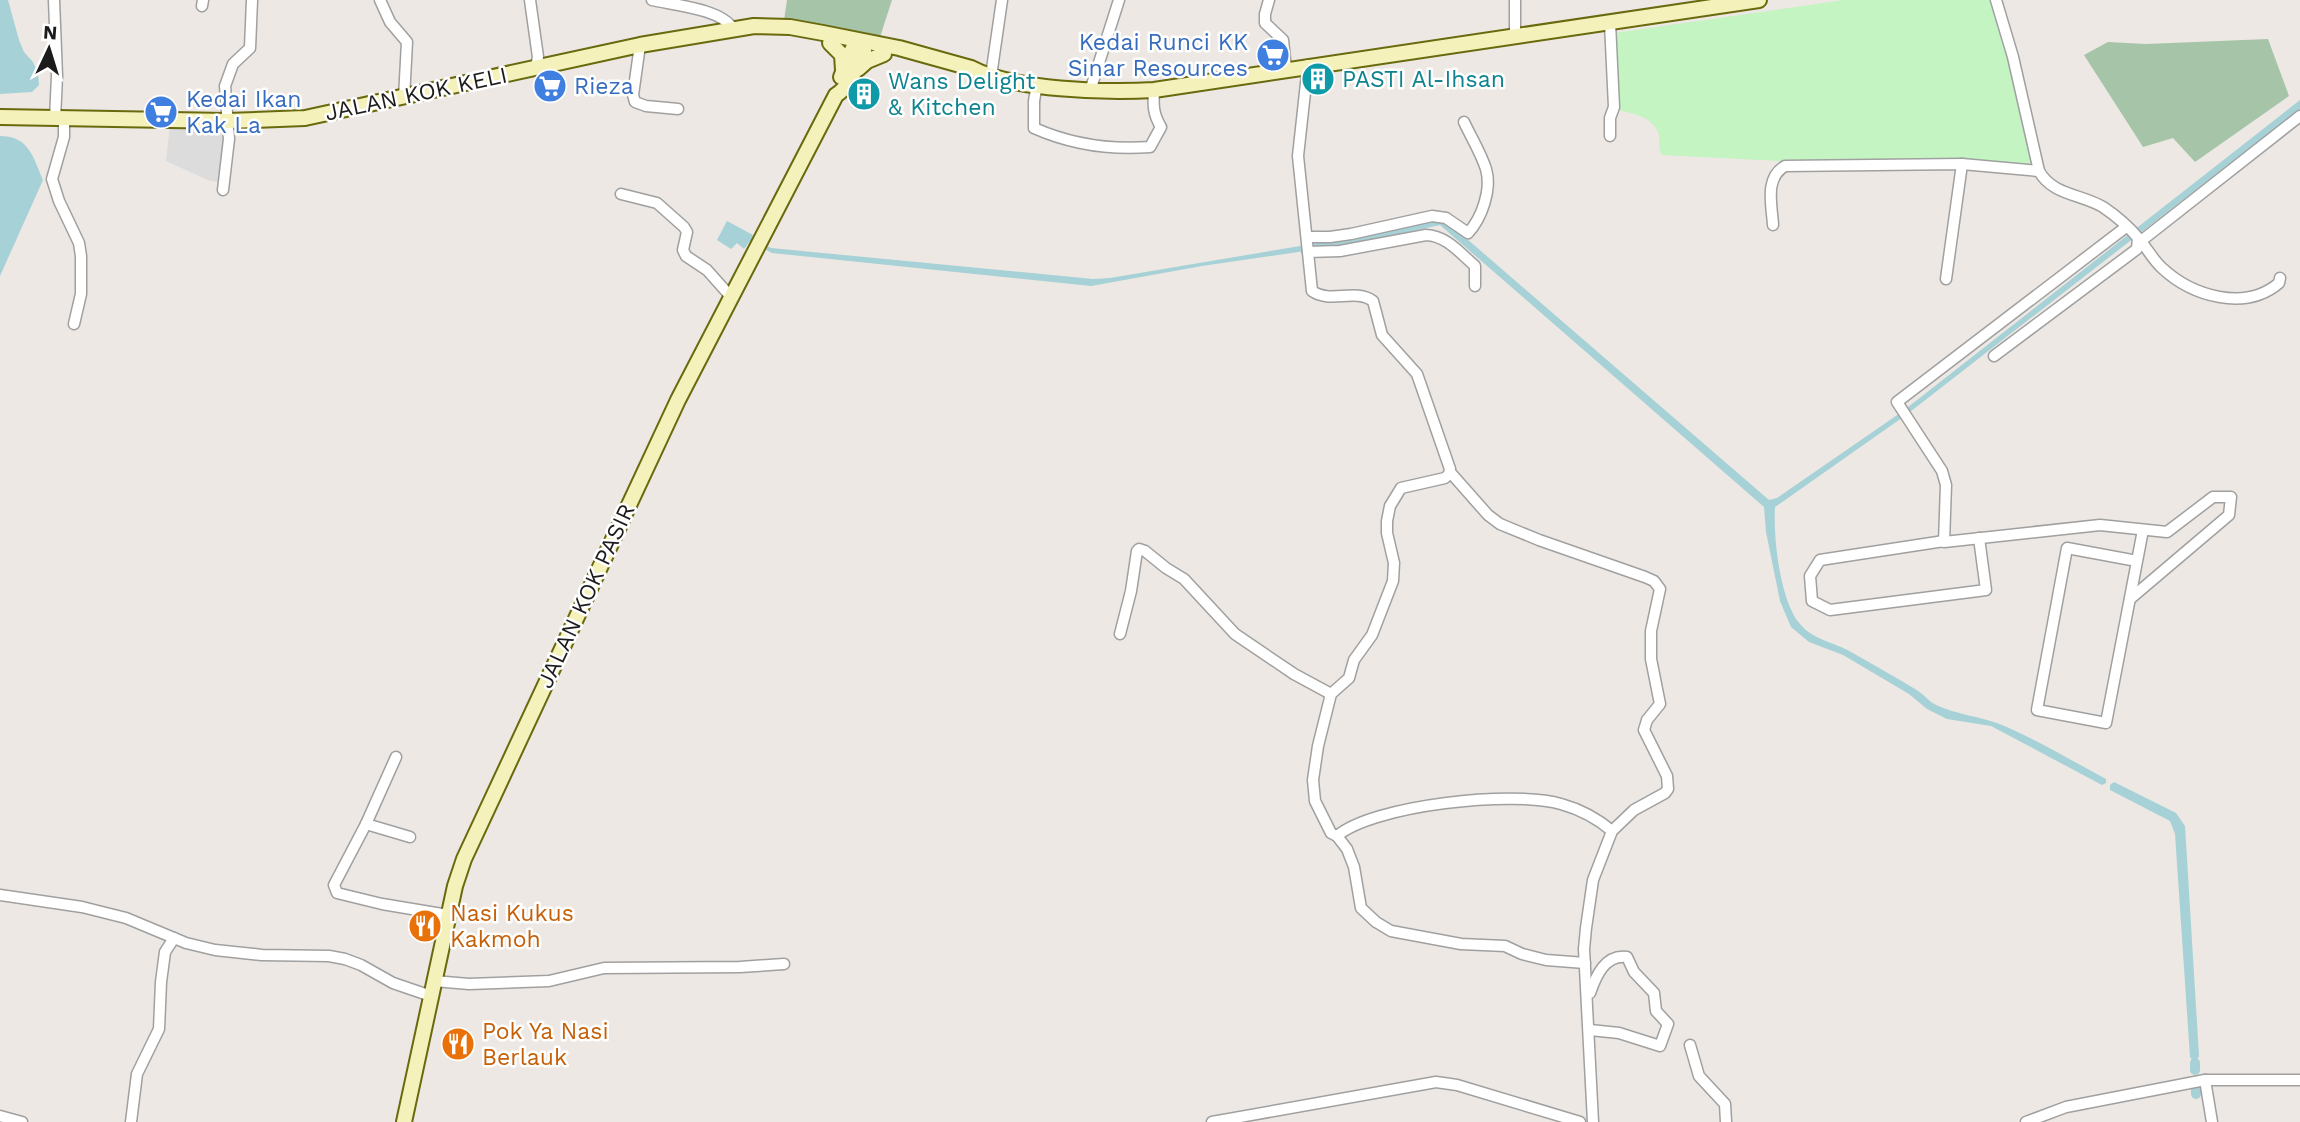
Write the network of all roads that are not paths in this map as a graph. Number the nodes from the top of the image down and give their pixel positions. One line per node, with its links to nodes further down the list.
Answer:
1 (54, 0): 33 (street)
2 (252, 0): 34 (street)
3 (380, 0): 29 (street)
4 (530, 0): 22 (street)
5 (652, 0): 12 (street)
6 (1002, 0): 24 (street)
7 (1119, 0): 28 (street)
8 (1269, 0): 23 (street)
9 (1515, 0): 15 (street)
10 (1759, 0): 13 (street, JALAN KOK KELI)
11 (1996, 0): 38 (street)
12 (685, 4): 14 (street)
13 (1610, 23): 15 (street, JALAN KOK KELI); 36 (street)
14 (738, 29): 16 (street, JALAN KOK KELI); 17 (street, JALAN KOK KELI)
15 (1515, 36): 21 (street, JALAN KOK KELI)
16 (827, 38): 18 (street, JALAN KOK KELI); 19 (street, JALAN KOK KELI); 25 (street)
17 (640, 45): 22 (street, JALAN KOK KELI); 30 (street)
18 (859, 48): 19 (street); 20 (street, JALAN KOK KELI); 25 (street, JALAN KOK PASIR)
19 (900, 48): 24 (street, JALAN KOK KELI)
20 (884, 54): 24 (street, JALAN KOK KELI); 25 (street)
21 (1308, 65): 23 (street, JALAN KOK KELI); 43 (street)
22 (536, 67): 29 (street, JALAN KOK KELI)
23 (1286, 69): 27 (street, JALAN KOK KELI)
24 (986, 74): 26 (street, JALAN KOK KELI)
25 (847, 75): 48 (street, JALAN KOK PASIR)
26 (1037, 84): 27 (street); 28 (street, JALAN KOK KELI)
27 (1154, 90): 28 (street, JALAN KOK KELI)
28 (1090, 91)
29 (404, 98): 34 (street, JALAN KOK KELI)
30 (678, 109)
31 (2300, 116): 42 (street)
32 (0, 117): 33 (street, JALAN KOK KELI)
33 (59, 119): 34 (street, JALAN KOK KELI); 49 (street)
34 (227, 121): 39 (street)
35 (1464, 122): 43 (street)
36 (1611, 136)
37 (1962, 164): 38 (street); 41 (street); 46 (street)
38 (2039, 171): 42 (street)
39 (223, 190)
40 (621, 194): 48 (street)
41 (1773, 225)
42 (2134, 234): 45 (street); 50 (street); 54 (street)
43 (1308, 237): 44 (street)
44 (1308, 252): 47 (street); 51 (street)
45 (2280, 278)
46 (1946, 279)
47 (1475, 286)
48 (732, 298): 65 (street, JALAN KOK PASIR)
49 (74, 324)
50 (1994, 356)
51 (1450, 472): 58 (street); 61 (street)
52 (2143, 530): 53 (street); 55 (street); 56 (street)
53 (1979, 538): 54 (street); 54 (street)
54 (1944, 541)
55 (2137, 561): 56 (street); 56 (street)
56 (2130, 598)
57 (1120, 634): 58 (street)
58 (1331, 694): 62 (street)
59 (396, 757): 60 (street)
60 (366, 824): 63 (street); 65 (street)
61 (1612, 831): 62 (street); 67 (street)
62 (1337, 836): 67 (street)
63 (410, 837)
64 (0, 894): 66 (street)
65 (448, 915): 69 (street, JALAN KOK PASIR)
66 (174, 938): 70 (street); 78 (street)
67 (1585, 963): 71 (street)
68 (784, 964): 69 (street)
69 (434, 981): 70 (street, JALAN KOK PASIR)
70 (430, 996): 79 (street, JALAN KOK PASIR)
71 (1589, 997): 72 (street); 72 (street)
72 (1590, 1030): 82 (street)
73 (1690, 1045): 83 (street)
74 (2205, 1080): 75 (street); 84 (street); 85 (street)
75 (2300, 1080)
76 (0, 1116): 77 (street)
77 (22, 1122)
78 (131, 1122)
79 (404, 1122)
80 (1212, 1122): 81 (street)
81 (1580, 1122)
82 (1593, 1122)
83 (1726, 1122)
84 (2026, 1122)
85 (2212, 1122)

